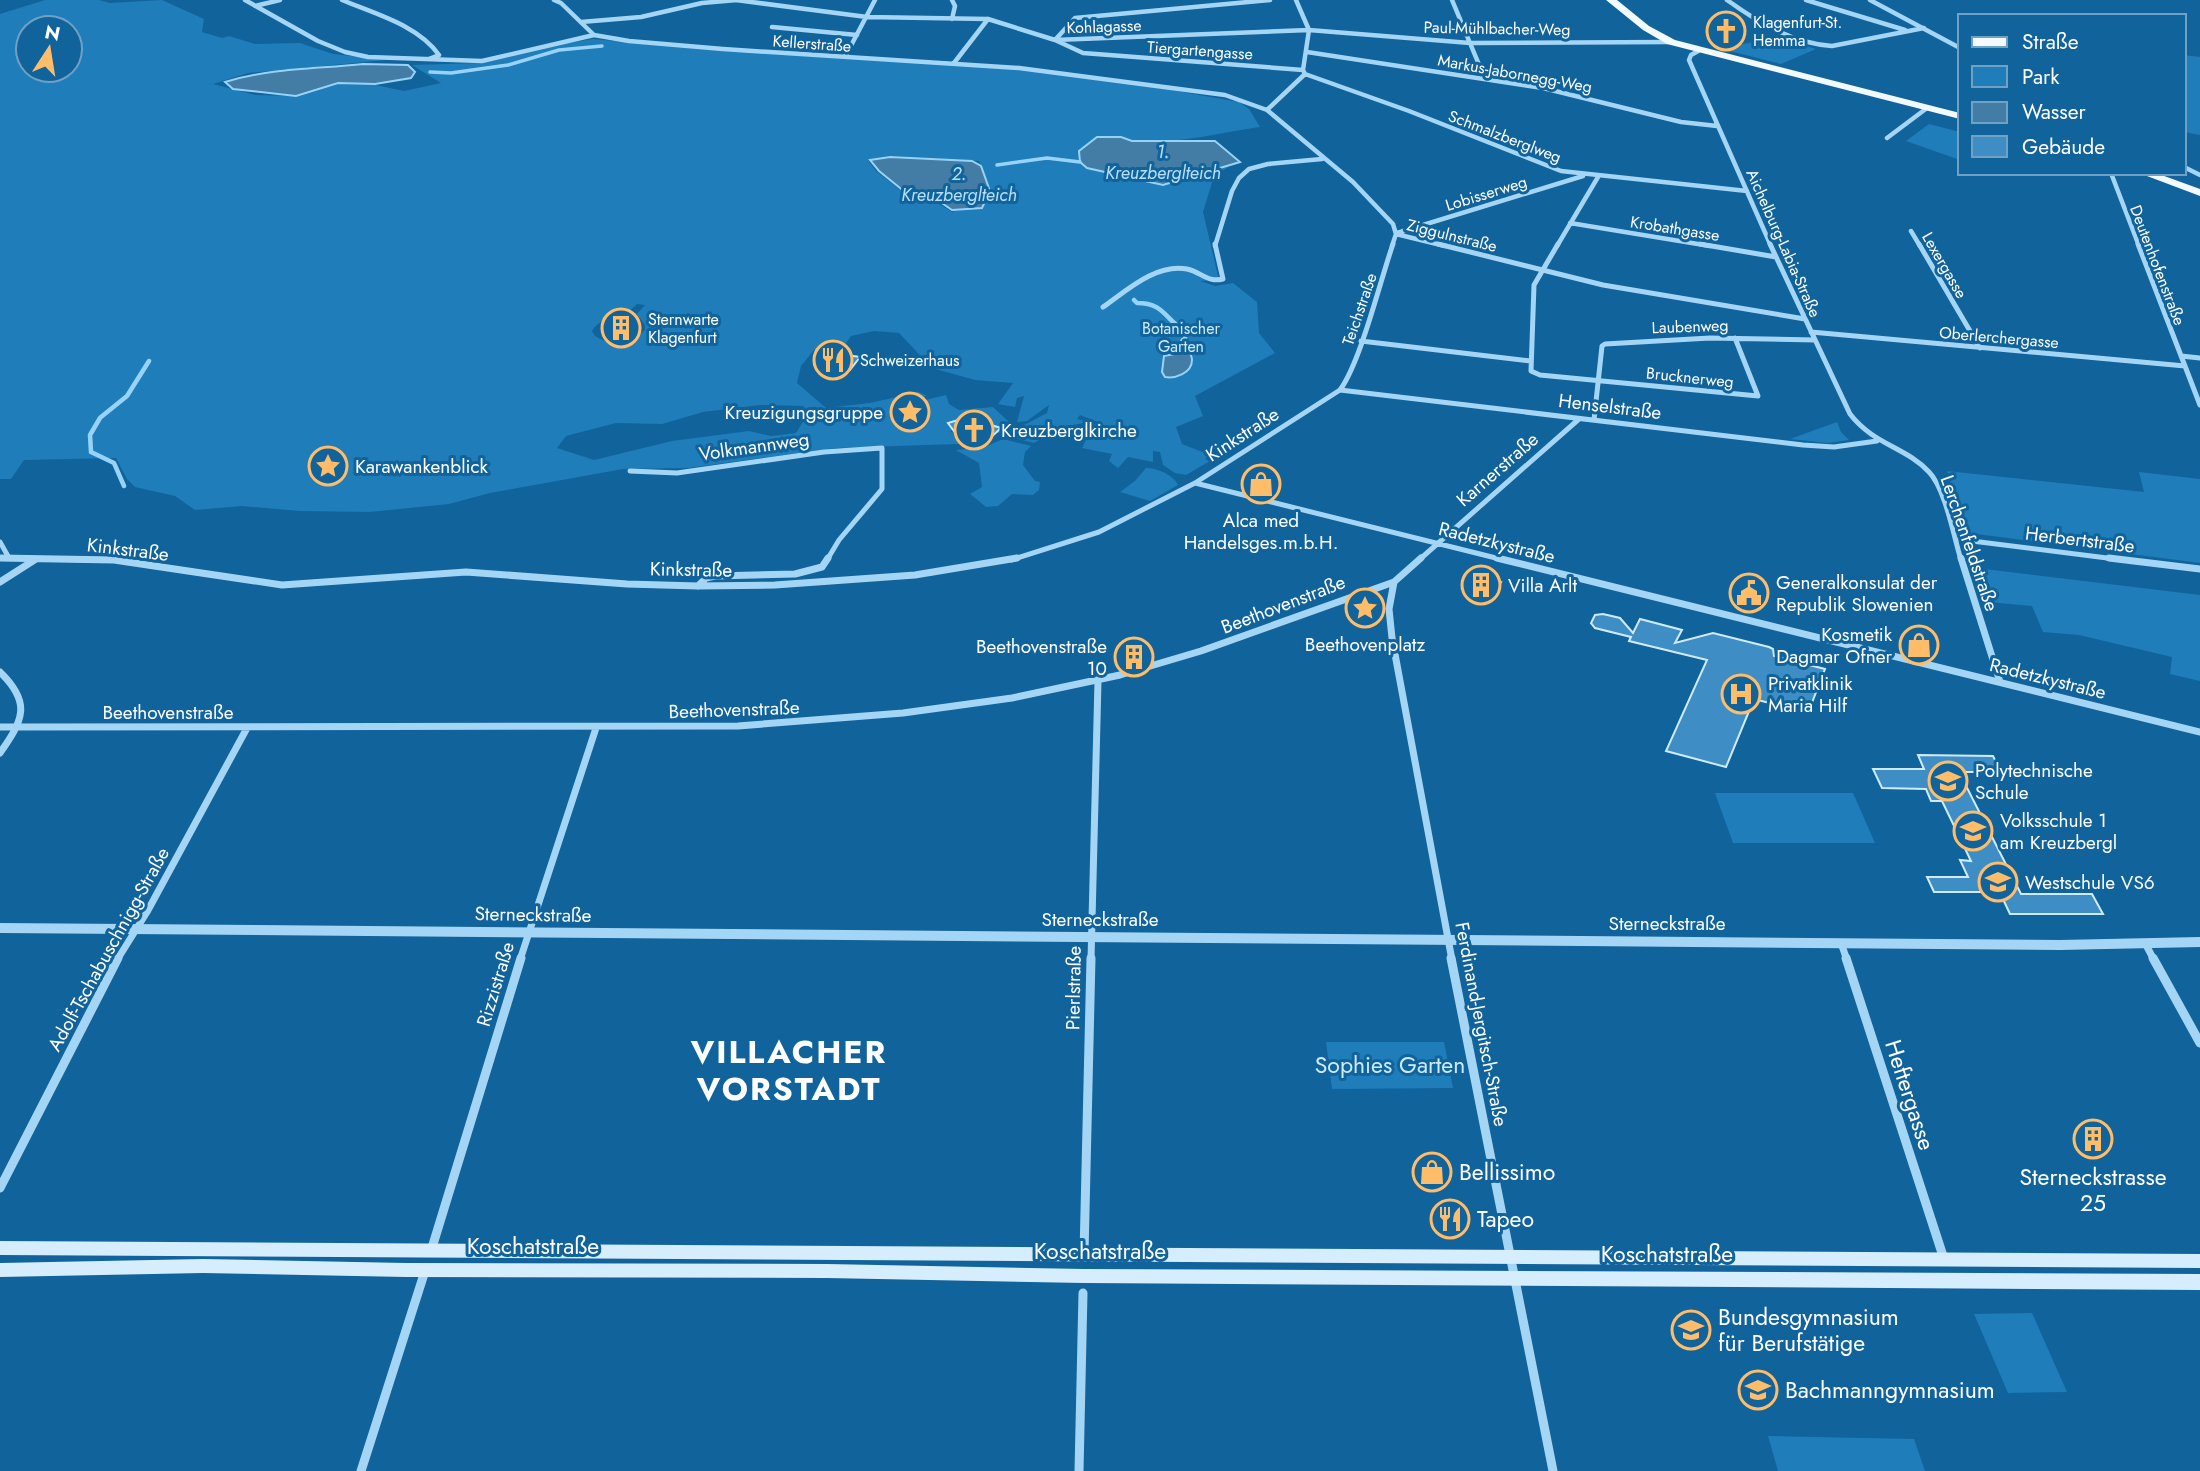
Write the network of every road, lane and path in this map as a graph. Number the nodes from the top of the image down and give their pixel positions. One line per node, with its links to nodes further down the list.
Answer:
1 (245, 0): 16 (street, Kellerstraße)
2 (280, 0): 16 (street)
3 (342, 0): 35 (street)
4 (554, 0): 20 (street)
5 (736, 0): 17 (street, Kohlagasse); 20 (street, Kohlagasse)
6 (875, 0): 17 (street)
7 (952, 0): 18 (street)
8 (1270, 0): 27 (street)
9 (1296, 0): 23 (street)
10 (1452, 0): 29 (street)
11 (1611, 0): 28 (main road)
12 (1624, 0): 30 (main road)
13 (1727, 0): 24 (street)
14 (1806, 0): 24 (street)
15 (1870, 0): 22 (street)
16 (255, 6): 35 (street, Kellerstraße)
17 (867, 17): 18 (street, Kohlagasse); 26 (street)
18 (952, 19): 19 (street, Kohlagasse)
19 (988, 19): 27 (street, Kohlagasse); 36 (street)
20 (581, 22): 25 (street)
21 (772, 27): 26 (street)
22 (1924, 29): 24 (street); 31 (street)
23 (1309, 30): 27 (street, Kohlagasse); 29 (street, Paul-Mühlbacher-Weg); 33 (street)
24 (1909, 31)
25 (594, 35): 34 (street, Kellerstraße); 35 (street, Kellerstraße)
26 (857, 35): 34 (street)
27 (1055, 40): 37 (street, Tiergartengasse)
28 (1671, 42): 29 (street, Paul-Mühlbacher-Weg); 30 (street, Paul-Mühlbacher-Weg); 32 (main road)
29 (1470, 43): 38 (street)
30 (1685, 43): 32 (main road)
31 (1958, 47)
32 (1700, 50): 39 (main road); 42 (street, Aichelburg-Labia-Straße)
33 (1307, 52): 37 (street); 38 (street, Markus-Jabornegg-Weg)
34 (845, 57): 36 (street, Kellerstraße)
35 (421, 61)
36 (954, 63): 40 (street, Kellerstraße)
37 (1304, 72): 40 (street); 47 (street, Schmalzberglweg)
38 (1485, 79): 42 (street, Markus-Jabornegg-Weg)
39 (1927, 108): 41 (main road); 43 (street)
40 (1267, 110): 44 (street, Ziggulnstraße)
41 (1958, 116)
42 (1717, 126): 49 (street, Aichelburg-Labia-Straße)
43 (1887, 138)
44 (1323, 159): 53 (street, Ziggulnstraße); 56 (street)
45 (2112, 175): 63 (street, Deutenhofenstraße)
46 (2151, 175): 50 (main road)
47 (1583, 176): 48 (street, Schmalzberglweg); 53 (street, Lobisserweg)
48 (1598, 177): 49 (street, Schmalzberglweg); 51 (street)
49 (1747, 191): 54 (street, Aichelburg-Labia-Straße)
50 (2200, 193)
51 (1570, 223): 54 (street, Krobathgasse); 55 (street)
52 (1911, 231): 62 (street, Lexergasse)
53 (1396, 234): 55 (street, Ziggulnstraße); 61 (street, Teichstraße)
54 (1776, 257): 57 (street, Aichelburg-Labia-Straße)
55 (1542, 270): 57 (street, Ziggulnstraße); 65 (street)
56 (1103, 307)
57 (1805, 319): 58 (street, Aichelburg-Labia-Straße)
58 (1811, 332): 60 (street, Aichelburg-Labia-Straße); 62 (street, Oberlerchergasse)
59 (1735, 338): 60 (street, Laubenweg); 67 (street, Laubenweg); 67 (street, Brucknerweg)
60 (1815, 340): 72 (street, Aichelburg-Labia-Straße)
61 (1361, 341): 65 (street); 68 (street, Teichstraße)
62 (1980, 348): 66 (street, Oberlerchergasse)
63 (2181, 356): 64 (street); 66 (street, Deutenhofenstraße)
64 (2200, 358)
65 (1531, 361): 67 (street)
66 (2185, 366): 69 (street, Deutenhofenstraße)
67 (1599, 381): 71 (street, Laubenweg)
68 (1340, 390): 70 (street, Henselstraße); 74 (street, Kinkstraße)
69 (2200, 405)
70 (1579, 419): 71 (street, Henselstraße); 77 (street, Karnerstraße)
71 (1594, 420): 72 (street, Henselstraße)
72 (1877, 441): 75 (street, Lerchenfeldstraße)
73 (630, 471): 84 (street, Volkmannweg)
74 (1195, 483): 77 (street, Radetzkystraße); 84 (street, Kinkstraße)
75 (1956, 539): 81 (street, Herbertstraße); 87 (street, Lerchenfeldstraße)
76 (0, 542): 79 (street)
77 (1435, 544): 83 (street, Beethovenstraße); 87 (street, Radetzkystraße)
78 (0, 558): 79 (street, Kinkstraße)
79 (9, 558): 80 (street, Kinkstraße)
80 (37, 559): 82 (street); 84 (street, Kinkstraße)
81 (2200, 569)
82 (0, 582)
83 (1394, 582): 86 (street, Beethovenstraße); 98 (street, Ferdinand-Jergitsch-Straße)
84 (698, 586)
85 (0, 672): 89 (street)
86 (1098, 681): 91 (street, Beethovenstraße); 97 (street, Pierlstraße)
87 (2000, 682): 92 (street, Radetzkystraße)
88 (0, 727): 89 (street, Beethovenstraße)
89 (18, 727): 90 (street, Beethovenstraße); 93 (street)
90 (247, 728): 91 (street, Beethovenstraße); 95 (street, Adolf-Tschabuschnigg-Straße)
91 (596, 728): 96 (street, Rizzistraße)
92 (2200, 732)
93 (0, 753)
94 (0, 928): 95 (street, Sterneckstraße)
95 (136, 929): 96 (street, Sterneckstraße); 103 (street, Adolf-Tschabuschnigg-Straße)
96 (529, 933): 97 (street, Sterneckstraße); 108 (street, Rizzistraße)
97 (1092, 938): 98 (street, Sterneckstraße); 105 (street, Pierlstraße)
98 (1448, 942): 100 (street, Sterneckstraße); 106 (street, Ferdinand-Jergitsch-Straße)
99 (2200, 942): 101 (street, Sterneckstraße)
100 (1840, 943): 101 (street, Sterneckstraße); 107 (street, Heftergasse)
101 (2145, 943): 102 (street)
102 (2200, 1043)
103 (0, 1188)
104 (0, 1248): 108 (main road, Koschatstraße)
105 (1084, 1254): 106 (main road, Koschatstraße); 108 (main road, Koschatstraße)
106 (1510, 1257): 107 (main road, Koschatstraße); 112 (street, Ferdinand-Jergitsch-Straße)
107 (1944, 1259): 109 (main road, Koschatstraße)
108 (428, 1261): 111 (main road, Koschatstraße); 112 (main road, Koschatstraße); 116 (street, Rizzistraße)
109 (2133, 1261): 110 (main road, Koschatstraße); 113 (main road)
110 (2200, 1261)
111 (0, 1269)
112 (1514, 1278): 113 (main road, Koschatstraße); 118 (street, Ferdinand-Jergitsch-Straße)
113 (2144, 1282): 114 (main road, Koschatstraße)
114 (2200, 1282)
115 (1083, 1293): 117 (street)
116 (361, 1471)
117 (1079, 1471)
118 (1553, 1471)

